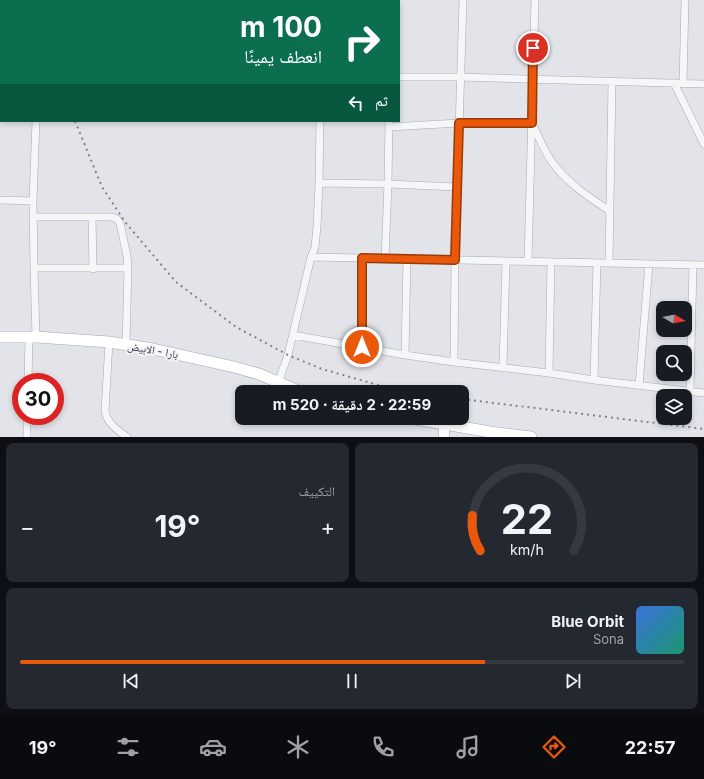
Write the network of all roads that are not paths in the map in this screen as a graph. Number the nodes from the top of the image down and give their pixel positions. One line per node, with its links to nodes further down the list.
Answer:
1 (463, 0): 5 (street)
2 (535, 0): 6 (street)
3 (685, 0): 9 (street)
4 (400, 77): 5 (street)
5 (460, 77): 6 (street); 13 (street)
6 (533, 79): 7 (street); 14 (street)
7 (612, 82): 8 (street); 22 (street)
8 (674, 83): 9 (street); 16 (street)
9 (683, 84): 10 (street)
10 (704, 84)
11 (36, 122): 21 (street)
12 (320, 122): 17 (street)
13 (459, 123): 14 (street); 15 (street); 19 (street)
14 (532, 123): 22 (street); 31 (street)
15 (389, 124): 18 (street)
16 (704, 144)
17 (319, 184): 18 (street); 25 (street)
18 (388, 184): 19 (street); 27 (street)
19 (457, 187): 29 (street)
20 (0, 200): 21 (street)
21 (33, 201): 23 (street)
22 (610, 211): 34 (street)
23 (34, 217): 24 (street); 38 (street)
24 (92, 217): 39 (street); 40 (street)
25 (311, 257): 26 (street); 41 (street)
26 (362, 258): 27 (street); 46 (street)
27 (385, 258): 28 (street)
28 (407, 259): 29 (street); 47 (street)
29 (455, 260): 30 (street); 48 (street)
30 (506, 261): 31 (street); 49 (street)
31 (528, 261): 32 (street)
32 (551, 262): 33 (street); 51 (street)
33 (597, 263): 34 (street); 52 (street)
34 (609, 263): 35 (street)
35 (649, 264): 36 (street); 55 (street)
36 (693, 265): 37 (street); 57 (street)
37 (704, 265)
38 (34, 268): 40 (street); 43 (street)
39 (128, 268): 40 (street); 45 (street)
40 (93, 269)
41 (293, 335): 46 (street); 53 (street)
42 (0, 337): 43 (main road, بارا - الابيض)
43 (33, 337): 44 (main road, بارا - الابيض); 50 (street)
44 (109, 342): 45 (main road, بارا - الابيض); 64 (street)
45 (126, 345): 53 (main road, بارا - الابيض)
46 (362, 347): 47 (street)
47 (405, 355): 48 (street)
48 (454, 362): 49 (street)
49 (503, 367): 51 (street)
50 (29, 373)
51 (549, 373): 52 (street)
52 (594, 380): 55 (street)
53 (278, 383): 54 (main road, بارا - الابيض)
54 (283, 385)
55 (639, 385): 56 (street)
56 (673, 389)
57 (690, 389)
58 (692, 391): 59 (street)
59 (704, 393)
60 (27, 425): 63 (street)
61 (444, 425): 65 (street)
62 (450, 425): 66 (main road)
63 (27, 437)
64 (127, 437)
65 (444, 437)
66 (531, 437)

